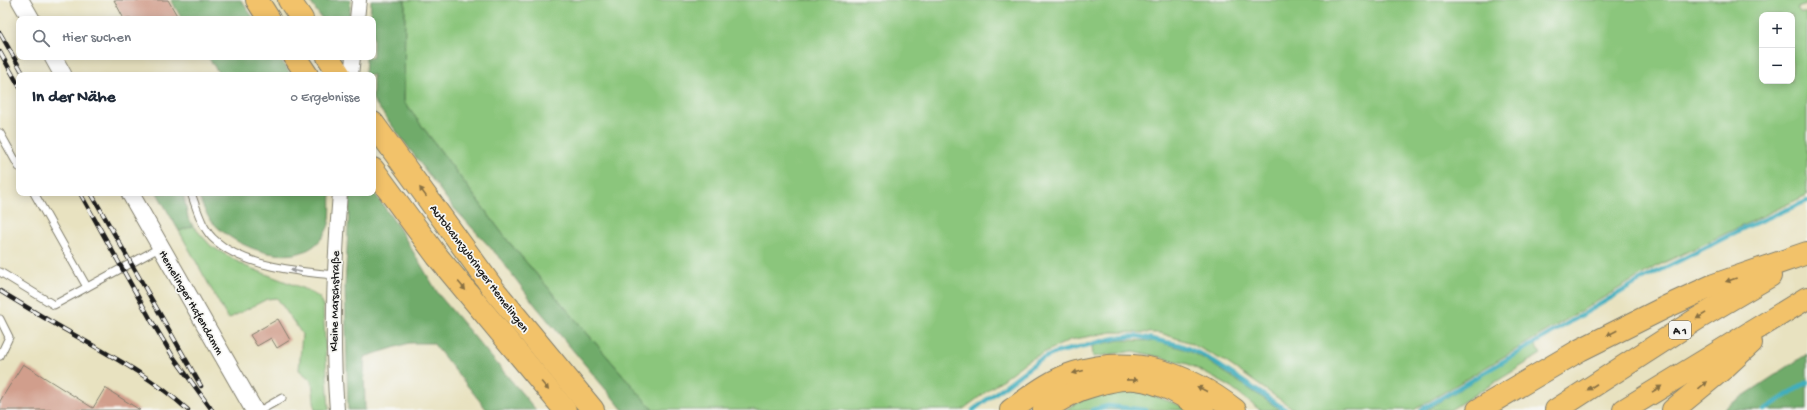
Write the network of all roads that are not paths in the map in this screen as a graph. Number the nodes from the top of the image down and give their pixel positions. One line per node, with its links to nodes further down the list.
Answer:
1 (20, 0): 5 (street)
2 (257, 0): 6 (highway)
3 (289, 0): 7 (highway)
4 (359, 0): 8 (street)
5 (29, 16)
6 (267, 16)
7 (300, 16)
8 (357, 16)
9 (55, 60): 13 (street)
10 (297, 60): 14 (highway)
11 (330, 60): 15 (highway)
12 (353, 60): 16 (street)
13 (61, 72)
14 (305, 72)
15 (338, 72)
16 (351, 72)
17 (376, 127): 39 (highway, Autobahnzubringer Hemelingen, one-way to 17)
18 (0, 133): 19 (lane)
19 (16, 162)
20 (376, 173): 38 (highway, Autobahnzubringer Hemelingen, one-way to 38)
21 (36, 196): 29 (lane)
22 (132, 196): 25 (street, Hemelinger Hafendamm)
23 (191, 196): 28 (lane, one-way to 23)
24 (340, 196): 28 (street, Kleine Marschstraße)
25 (161, 247): 29 (lane); 35 (street, Hemelinger Hafendamm)
26 (1807, 253): 44 (highway, one-way to 44); 45 (highway, A 1, one-way to 45)
27 (0, 272): 29 (lane)
28 (335, 275): 37 (street, Kleine Marschstraße)
29 (87, 287)
30 (1807, 298): 31 (highway)
31 (1777, 316): 46 (highway, one-way to 31); 47 (highway, one-way to 31)
32 (0, 319): 33 (lane)
33 (0, 356)
34 (282, 398): 36 (lane)
35 (254, 410)
36 (261, 410)
37 (337, 410)
38 (565, 410)
39 (593, 410)
40 (1011, 410): 43 (highway, one-way to 40)
41 (1044, 410): 42 (highway, one-way to 42)
42 (1203, 410)
43 (1235, 410)
44 (1478, 410)
45 (1556, 410)
46 (1624, 410)
47 (1673, 410)

